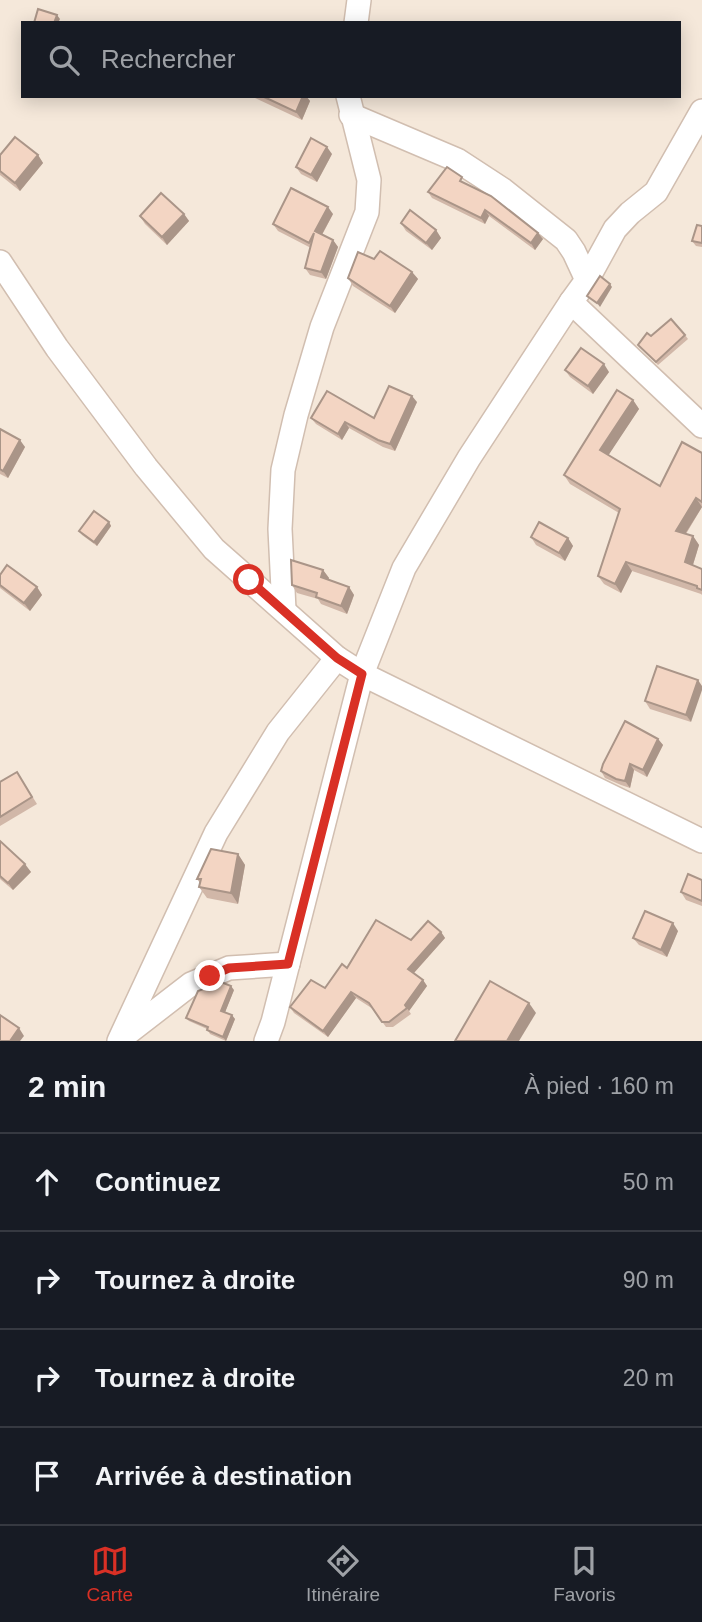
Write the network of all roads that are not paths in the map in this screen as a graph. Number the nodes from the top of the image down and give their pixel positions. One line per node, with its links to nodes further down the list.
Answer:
1 (359, 0): 2 (street)
2 (356, 21)
3 (349, 106): 6 (street); 9 (street)
4 (702, 111): 6 (street)
5 (0, 262): 9 (street)
6 (587, 280): 7 (street)
7 (571, 302): 8 (street); 11 (street)
8 (702, 426)
9 (285, 610): 10 (street)
10 (337, 658): 11 (street); 14 (street)
11 (362, 674): 12 (street); 13 (street)
12 (702, 841)
13 (288, 964): 14 (street); 15 (street)
14 (119, 1040)
15 (265, 1041)

